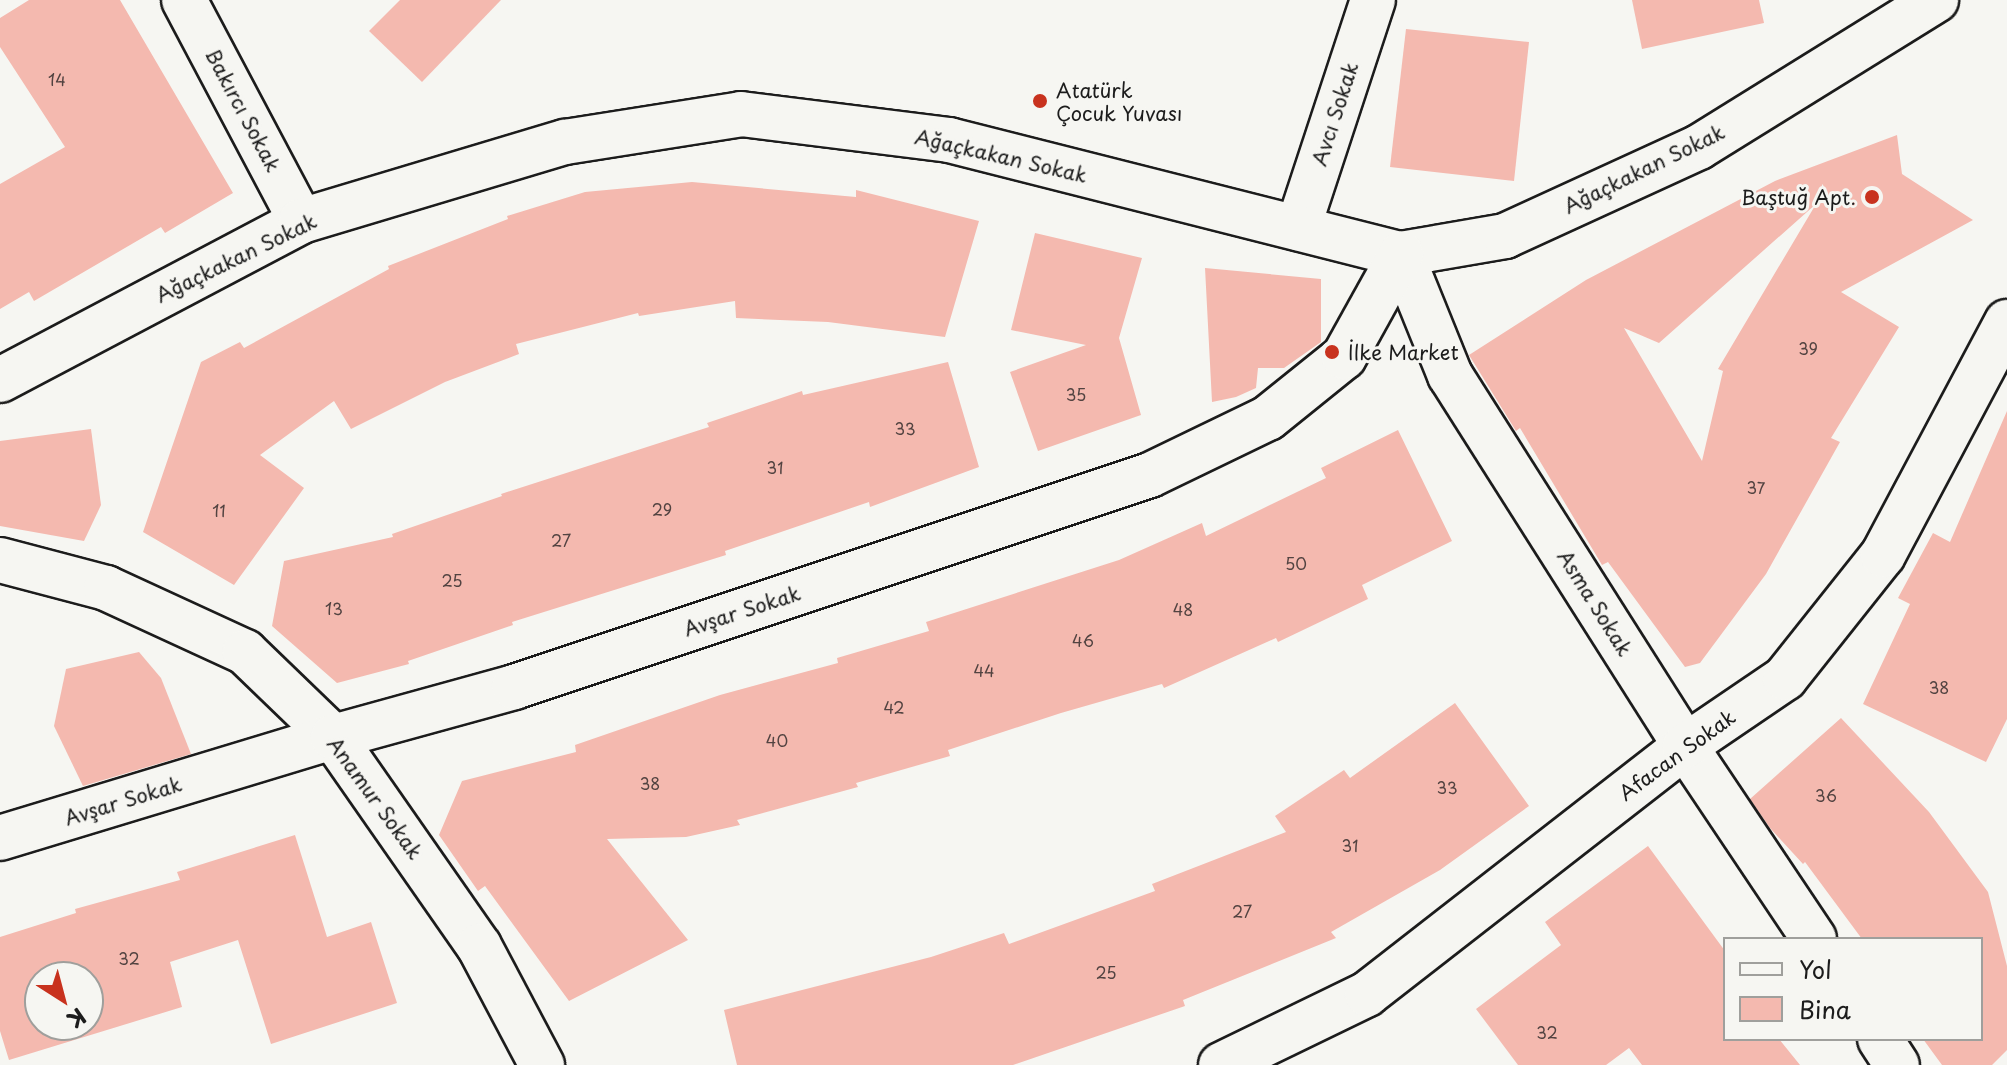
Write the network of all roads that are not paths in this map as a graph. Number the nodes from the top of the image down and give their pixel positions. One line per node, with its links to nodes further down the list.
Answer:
1 (184, 0): 4 (street, Bakırcı Sokak)
2 (1373, 0): 5 (street, Avcı Sokak)
3 (1936, 0): 6 (street, Ağaçkakan Sokak)
4 (301, 221): 5 (street, Ağaçkakan Sokak); 8 (street, Ağaçkakan Sokak)
5 (1298, 228): 6 (street, Ağaçkakan Sokak)
6 (1401, 254): 10 (street, Avşar Sokak); 11 (street, Asma Sokak)
7 (2007, 322): 11 (street, Afacan Sokak)
8 (0, 380)
9 (0, 560): 10 (street, Anamur Sokak)
10 (333, 737): 12 (street, Avşar Sokak); 15 (street, Anamur Sokak)
11 (1685, 746): 13 (street, Asma Sokak); 16 (street, Afacan Sokak)
12 (0, 838)
13 (1813, 937)
14 (1881, 1041): 17 (street)
15 (542, 1065)
16 (1221, 1065)
17 (1897, 1065)

